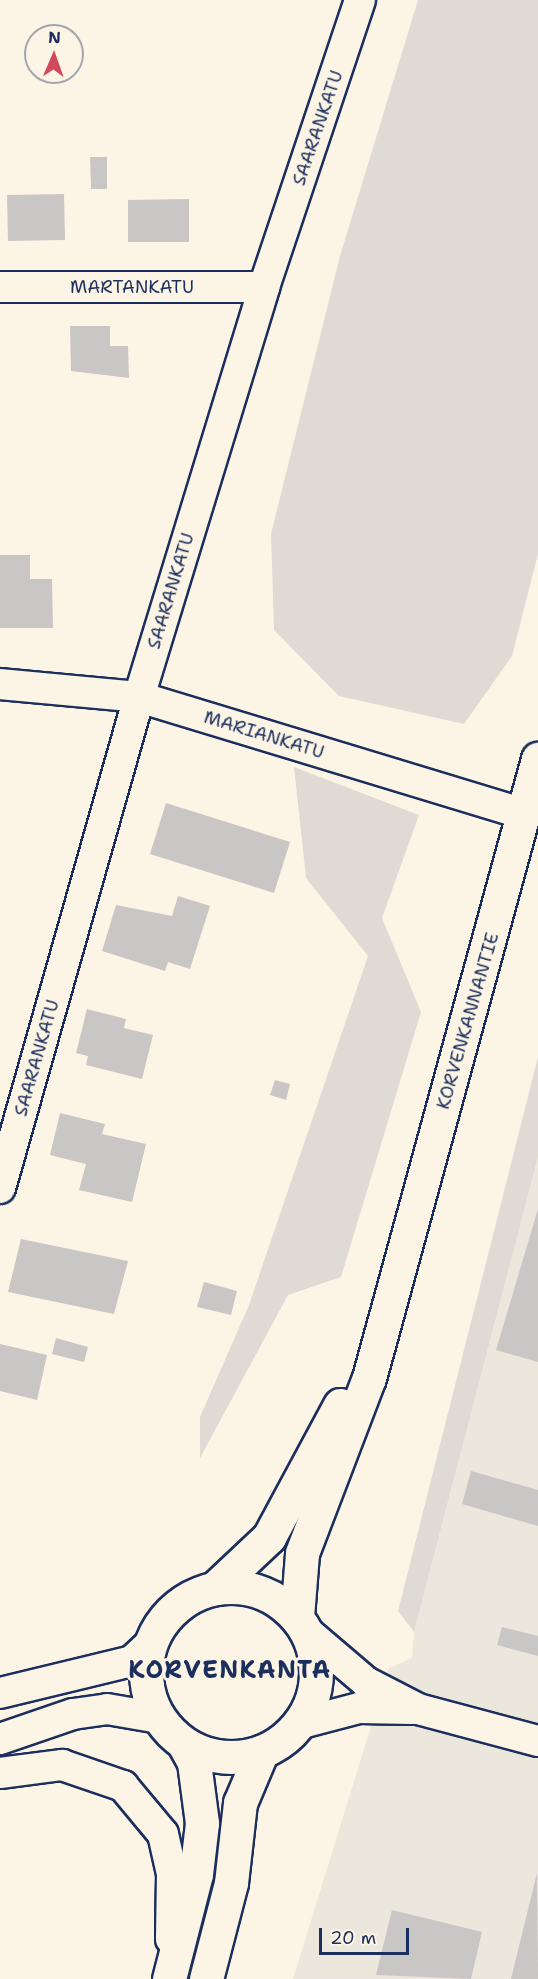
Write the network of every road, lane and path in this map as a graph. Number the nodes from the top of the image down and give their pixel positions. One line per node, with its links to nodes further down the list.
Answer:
1 (360, 0): 3 (street, SAARANKATU)
2 (0, 287): 3 (street, MARTANKATU)
3 (264, 287): 5 (street, SAARANKATU)
4 (0, 684): 5 (street, MARIANKATU)
5 (139, 696): 7 (street, MARIANKATU); 8 (street, SAARANKATU)
6 (538, 759): 7 (main road, KORVENKANNANTIE)
7 (523, 814): 9 (main road, KORVENKANNANTIE)
8 (0, 1188)
9 (393, 1282): 10 (main road, KORVENKANNANTIE); 11 (main road, KORVENKANNANTIE)
10 (216, 1587): 11 (main road); 12 (main road)
11 (302, 1624): 14 (street); 16 (main road)
12 (149, 1645): 13 (street); 15 (main road)
13 (0, 1693)
14 (418, 1709): 16 (street); 18 (street)
15 (159, 1718): 17 (street); 19 (main road)
16 (298, 1724): 20 (main road)
17 (0, 1739)
18 (538, 1741)
19 (184, 1743): 20 (main road); 22 (main road)
20 (262, 1751): 23 (main road)
21 (0, 1773): 22 (street)
22 (168, 1979)
23 (206, 1979)

